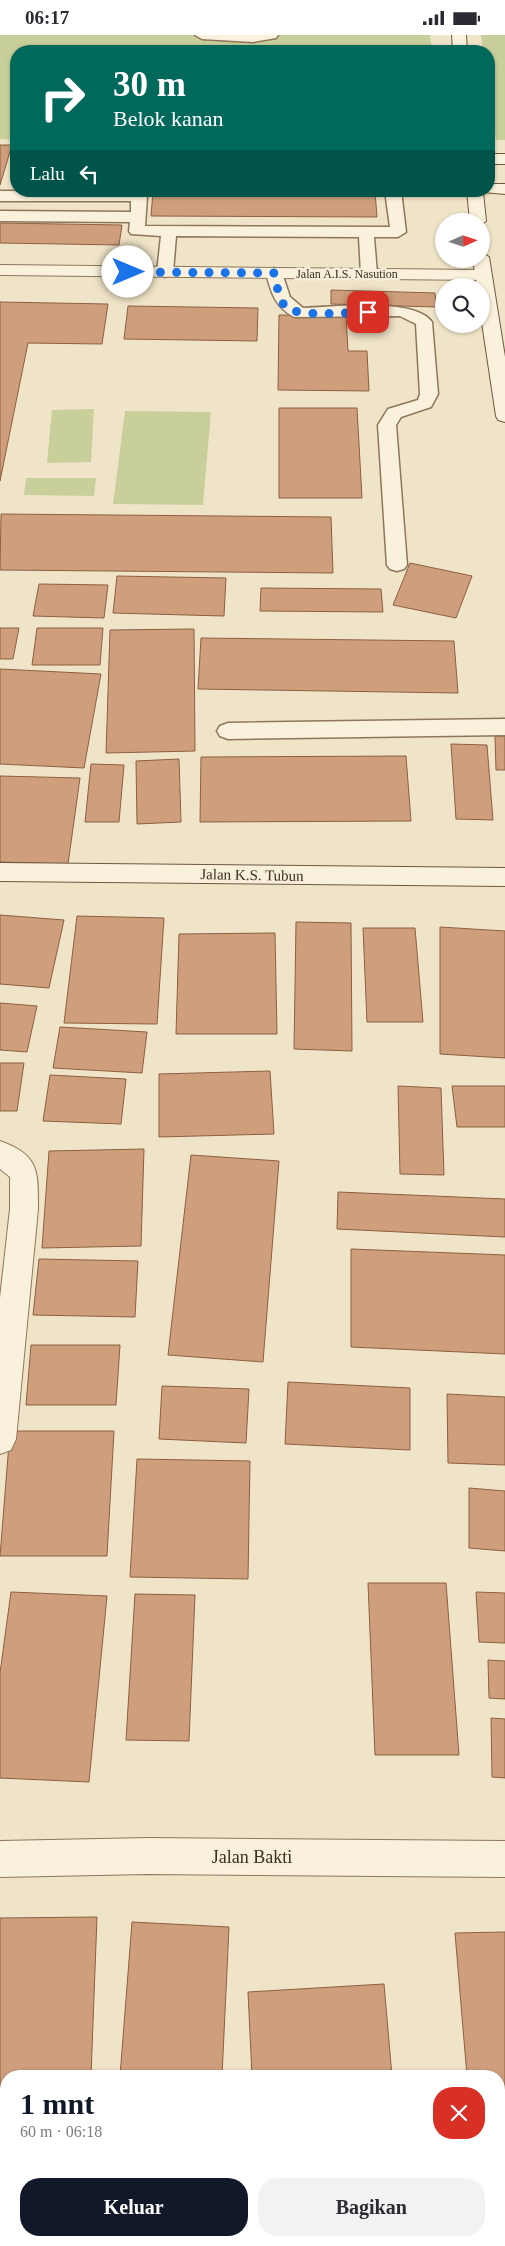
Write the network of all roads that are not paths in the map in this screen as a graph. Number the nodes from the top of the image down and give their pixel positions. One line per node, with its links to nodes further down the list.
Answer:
1 (202, 35): 2 (lane)
2 (271, 35)
3 (139, 197): 8 (lane)
4 (394, 197): 10 (lane)
5 (476, 197): 6 (street)
6 (477, 213)
7 (0, 216): 8 (lane)
8 (138, 217): 9 (lane)
9 (169, 231): 10 (lane); 13 (lane)
10 (366, 232): 15 (lane)
11 (482, 268): 16 (street)
12 (0, 270): 13 (street, Jalan A.I.S. Nasution)
13 (165, 272): 14 (street, Jalan A.I.S. Nasution)
14 (274, 273): 15 (street, Jalan A.I.S. Nasution); 18 (lane)
15 (369, 274): 16 (street, Jalan A.I.S. Nasution)
16 (483, 275): 17 (street)
17 (505, 417)
18 (397, 565)
19 (505, 727): 20 (lane)
20 (228, 731)
21 (0, 872): 22 (street, Jalan K.S. Tubun)
22 (505, 877)
23 (0, 1153): 24 (street)
24 (0, 1439)
25 (0, 1859): 26 (street, Jalan Bakti)
26 (505, 1859)

